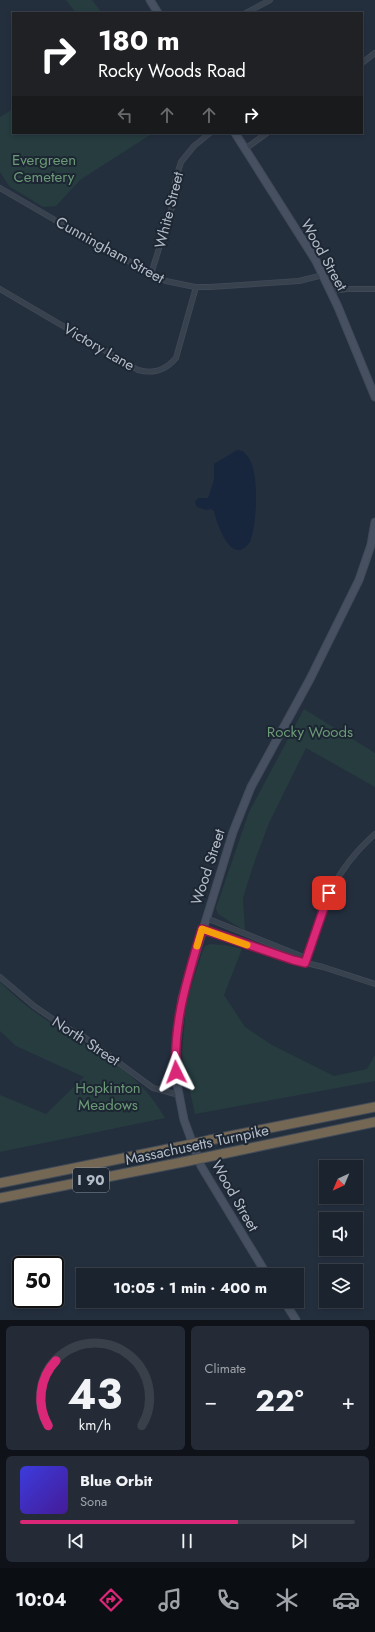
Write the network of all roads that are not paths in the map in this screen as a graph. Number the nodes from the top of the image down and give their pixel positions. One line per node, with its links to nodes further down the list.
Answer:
1 (150, 0): 3 (main road)
2 (270, 0): 4 (street)
3 (157, 12)
4 (248, 12)
5 (375, 53): 6 (street)
6 (363, 62)
7 (209, 134): 12 (street, White Street)
8 (236, 134): 10 (main road, Wood Street)
9 (266, 134): 10 (street)
10 (245, 149): 13 (main road, Wood Street)
11 (0, 188): 12 (street, Cunningham Street)
12 (151, 274): 14 (street, Cunningham Street)
13 (323, 275): 14 (street, Cunningham Street); 17 (main road, Wood Street)
14 (196, 287): 15 (street, Victory Lane)
15 (0, 289)
16 (375, 289): 17 (street)
17 (331, 291): 18 (main road, Wood Street)
18 (375, 397)
19 (375, 522): 21 (main road, Wood Street)
20 (375, 834): 23 (street)
21 (206, 918): 22 (main road, Wood Street); 23 (street)
22 (202, 929): 23 (street); 26 (main road, Wood Street)
23 (306, 960): 25 (street)
24 (0, 976): 26 (street, North Street)
25 (375, 984)
26 (179, 1094): 31 (main road, Wood Street)
27 (375, 1107): 29 (highway, Massachusetts Turnpike / I 90, bridge)
28 (375, 1122): 30 (highway, Massachusetts Turnpike / I 90, bridge)
29 (0, 1183)
30 (0, 1198)
31 (263, 1268)
32 (288, 1308): 33 (main road)
33 (296, 1320)

